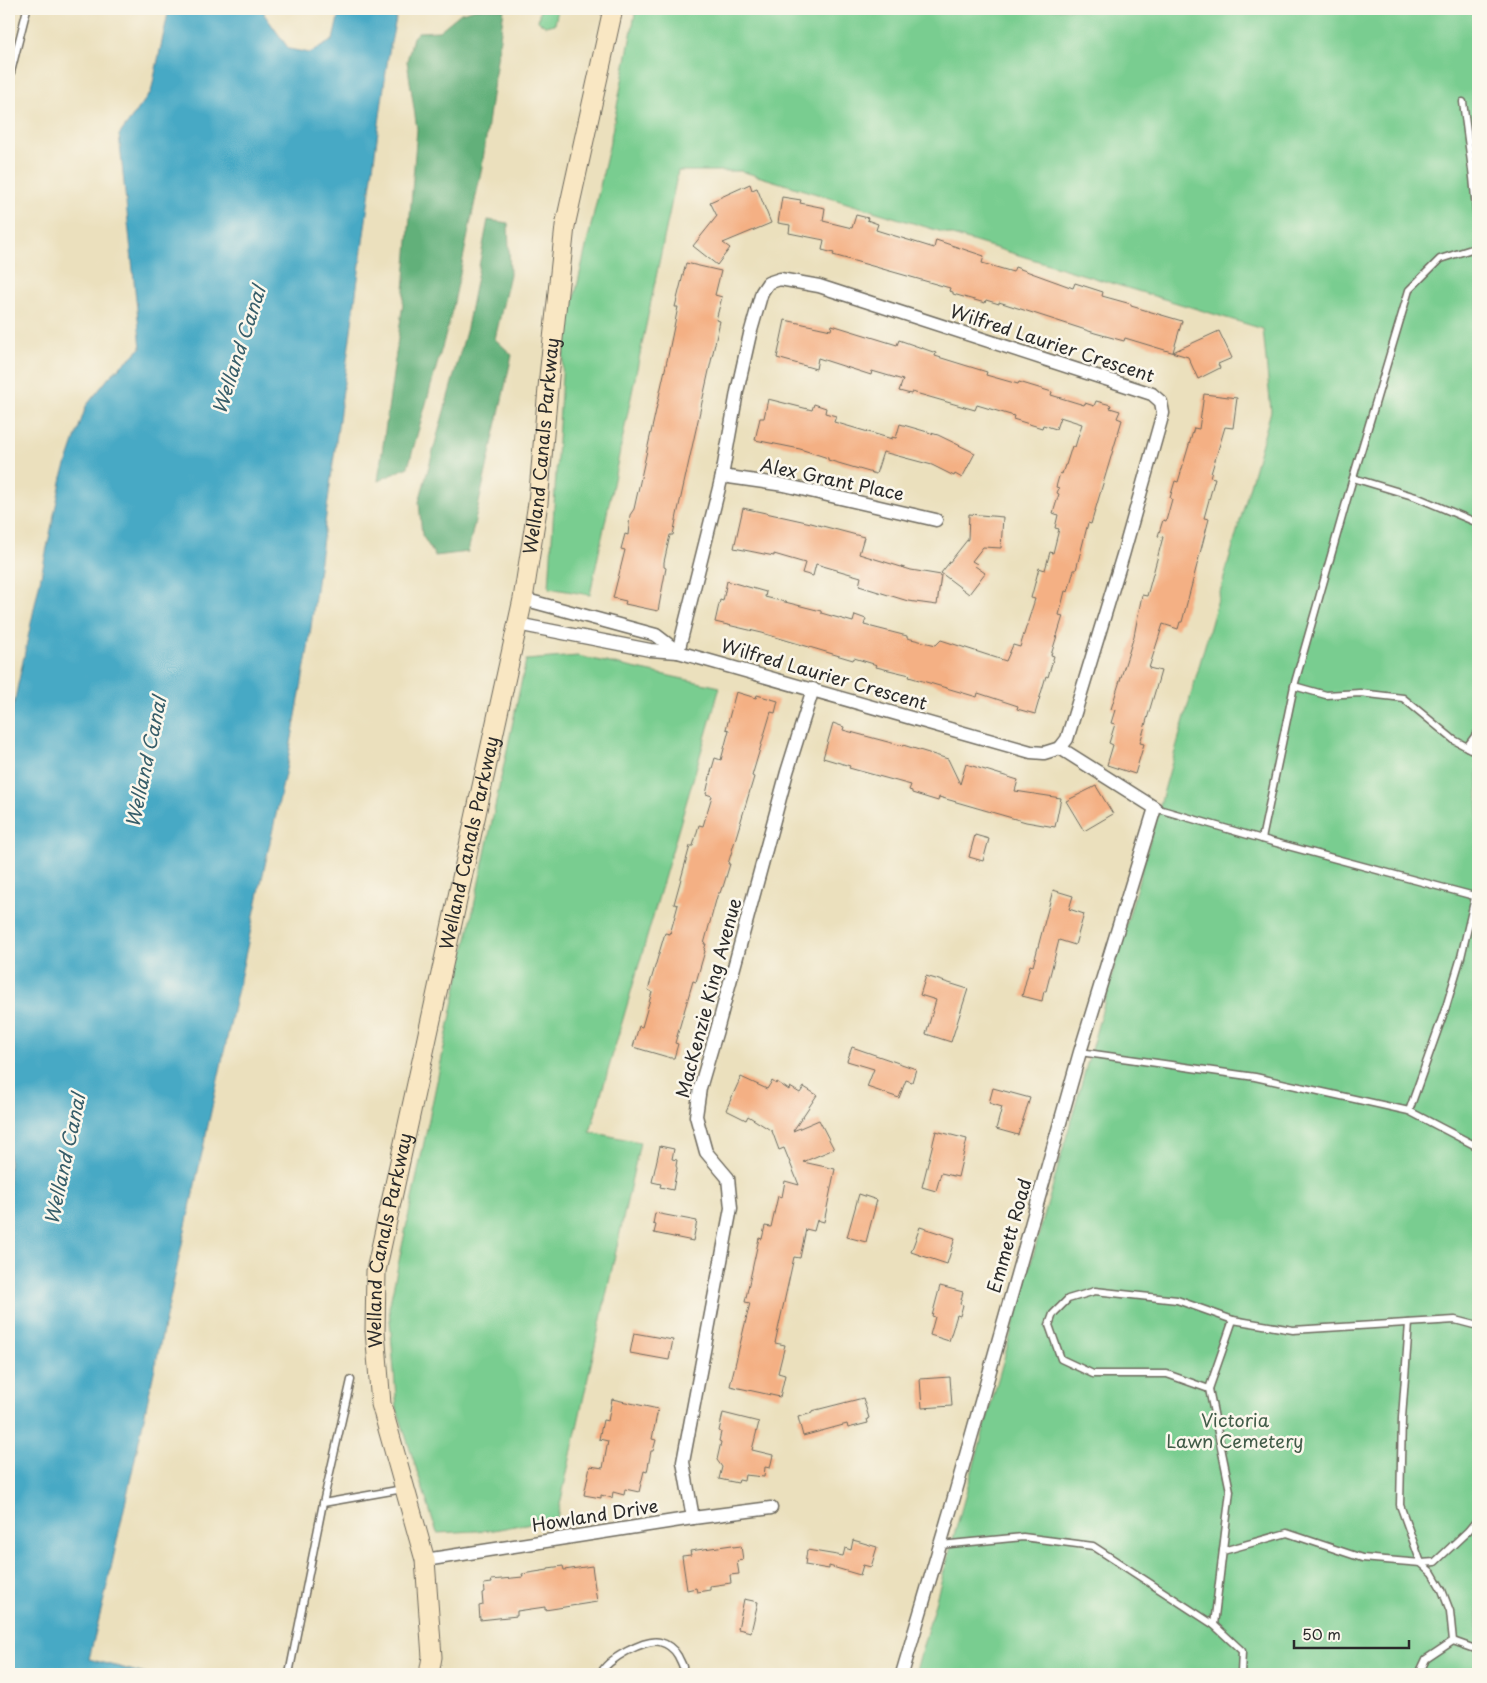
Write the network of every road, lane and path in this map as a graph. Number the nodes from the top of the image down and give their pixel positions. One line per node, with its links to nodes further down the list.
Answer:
1 (28, 9): 3 (lane)
2 (613, 9): 11 (main road, Welland Canals Parkway)
3 (9, 80)
4 (1462, 102): 5 (lane)
5 (1478, 230)
6 (1478, 247): 8 (lane)
7 (722, 476): 9 (street, Alex Grant Place); 13 (street, Wilfred Laurier Crescent); 18 (street, Wilfred Laurier Crescent)
8 (1353, 478): 10 (lane); 14 (lane)
9 (936, 520)
10 (1478, 523)
11 (522, 599): 12 (main road, Welland Canals Parkway); 13 (street, Wilfred Laurier Crescent)
12 (517, 624): 13 (street, Wilfred Laurier Crescent); 32 (main road, Welland Canals Parkway)
13 (678, 652): 15 (street, Wilfred Laurier Crescent)
14 (1294, 686): 17 (lane); 21 (lane)
15 (813, 689): 18 (street, Wilfred Laurier Crescent); 35 (street, MacKenzie King Avenue)
16 (1478, 732): 17 (lane)
17 (1467, 747): 19 (lane)
18 (1060, 748): 20 (street)
19 (1478, 753)
20 (1155, 808): 21 (lane); 24 (street, Emmett Road)
21 (1262, 839): 23 (lane)
22 (1478, 885): 23 (lane)
23 (1477, 897): 25 (lane)
24 (1080, 1052): 25 (lane); 37 (street, Emmett Road)
25 (1409, 1111): 26 (lane)
26 (1478, 1147)
27 (1233, 1320): 28 (lane); 31 (lane); 31 (lane)
28 (1409, 1323): 29 (lane); 40 (lane)
29 (1478, 1326)
30 (351, 1380): 33 (lane)
31 (1209, 1389): 38 (lane)
32 (404, 1489): 33 (lane); 39 (main road, Welland Canals Parkway)
33 (322, 1504): 44 (lane)
34 (771, 1508): 35 (street, Howland Drive)
35 (693, 1518): 39 (street, Howland Drive)
36 (1478, 1519): 40 (lane)
37 (940, 1545): 41 (lane); 48 (street, Emmett Road)
38 (1223, 1551): 40 (lane); 41 (lane)
39 (425, 1560): 45 (main road, Welland Canals Parkway)
40 (1421, 1563): 42 (lane)
41 (1214, 1625): 49 (lane)
42 (1453, 1641): 43 (lane); 50 (lane)
43 (1478, 1650)
44 (289, 1674)
45 (430, 1674)
46 (601, 1674): 47 (lane)
47 (683, 1674)
48 (902, 1674)
49 (1241, 1674)
50 (1418, 1674)

